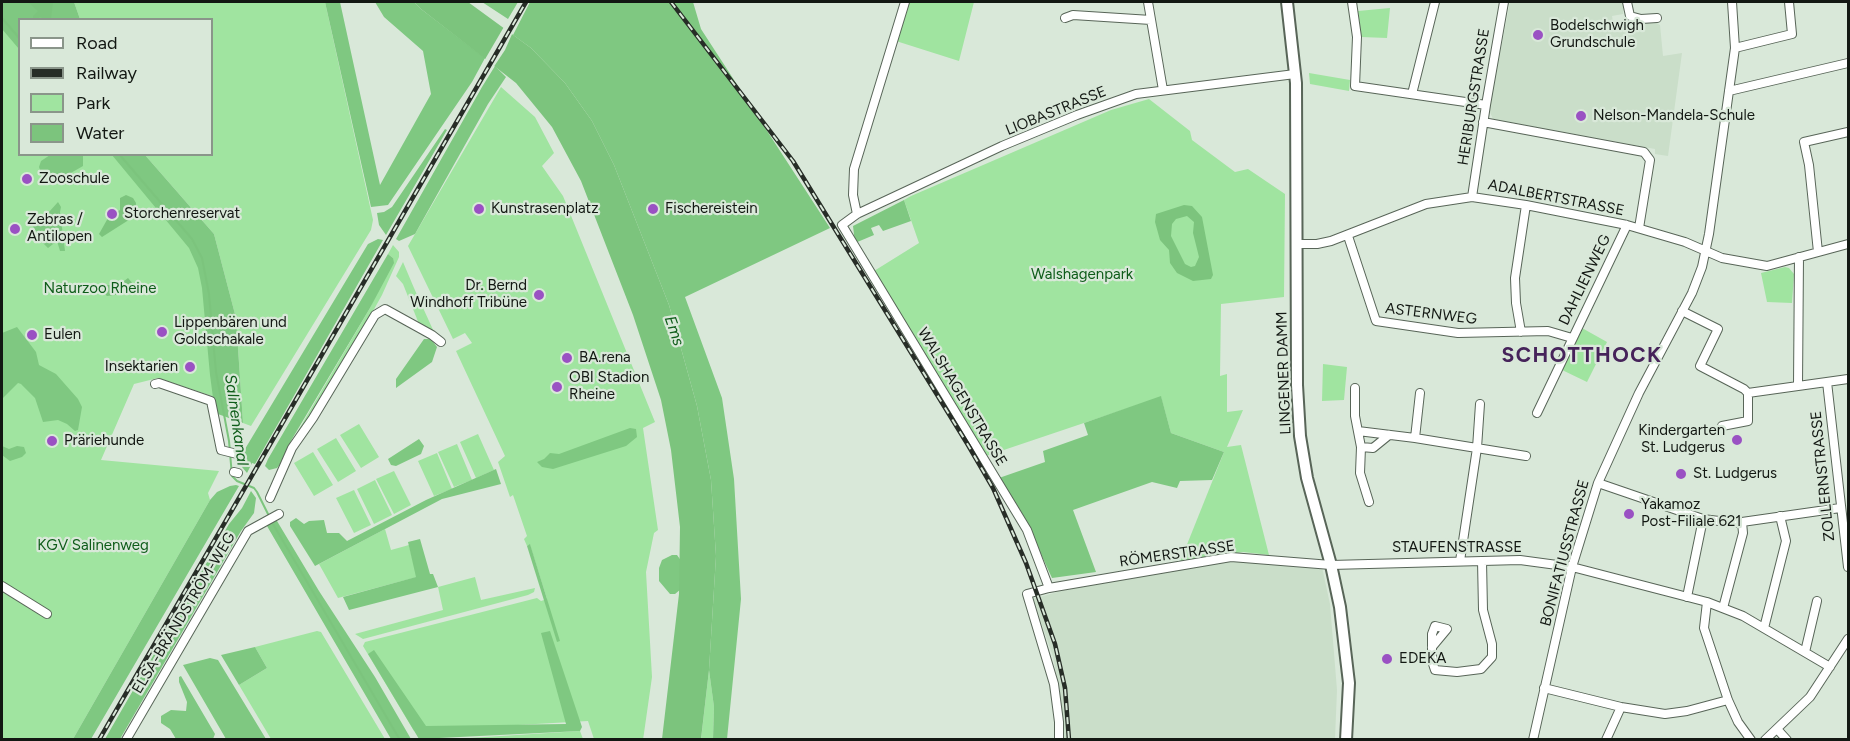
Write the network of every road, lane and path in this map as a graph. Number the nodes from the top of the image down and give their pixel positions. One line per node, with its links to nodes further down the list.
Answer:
1 (905, 2): 24 (street)
2 (1148, 2): 12 (street)
3 (1287, 2): 15 (main road, LINGENER DAMM)
4 (1352, 2): 18 (street)
5 (1435, 2): 18 (street)
6 (1504, 2): 19 (street, HERIBURGSTRASSE)
7 (1627, 2): 11 (street)
8 (1732, 2): 13 (street, BONIFATIUSSTRASSE)
9 (1789, 2): 13 (street)
10 (1065, 18): 12 (street)
11 (1657, 18)
12 (1151, 20): 16 (street)
13 (1735, 48): 17 (street, BONIFATIUSSTRASSE)
14 (1848, 63): 17 (street)
15 (1295, 74): 16 (street, LIOBASTRASSE); 29 (main road, LINGENER DAMM)
16 (1162, 90): 24 (street, LIOBASTRASSE)
17 (1729, 91): 31 (street, BONIFATIUSSTRASSE)
18 (1412, 94): 19 (street)
19 (1485, 105): 20 (street, HERIBURGSTRASSE)
20 (1483, 122): 22 (street, HERIBURGSTRASSE); 27 (street)
21 (1848, 132): 32 (street)
22 (1472, 197): 23 (street, ADALBERTSTRASSE); 28 (street, ADALBERTSTRASSE)
23 (1526, 205): 26 (street, ADALBERTSTRASSE); 35 (street)
24 (857, 214): 25 (street, LIOBASTRASSE)
25 (842, 225): 69 (street, WALSHAGENSTRASSE)
26 (1627, 225): 27 (street, ADALBERTSTRASSE); 36 (street, DAHLIENWEG)
27 (1639, 228): 31 (street, ADALBERTSTRASSE)
28 (1348, 236): 29 (street, ADALBERTSTRASSE); 35 (street, ASTERNWEG)
29 (1297, 244): 65 (main road, LINGENER DAMM)
30 (1848, 244): 32 (street, ADALBERTSTRASSE)
31 (1705, 251): 33 (street, ADALBERTSTRASSE); 34 (street, BONIFATIUSSTRASSE)
32 (1818, 252): 33 (street, ADALBERTSTRASSE)
33 (1799, 257): 41 (street)
34 (1682, 310): 44 (street); 55 (street, BONIFATIUSSTRASSE)
35 (1521, 332): 36 (street, ASTERNWEG)
36 (1572, 338): 46 (street, DAHLIENWEG)
37 (441, 342): 56 (street)
38 (1848, 379): 39 (street)
39 (1827, 382): 41 (street); 58 (street, ZOLLERNSTRASSE)
40 (155, 384): 53 (street)
41 (1798, 385): 44 (street)
42 (1355, 388): 48 (street)
43 (1420, 393): 50 (street)
44 (1748, 393): 47 (street)
45 (1480, 404): 52 (street)
46 (1537, 412)
47 (1722, 426)
48 (1358, 431): 49 (street); 51 (street)
49 (1389, 435): 50 (street); 51 (street)
50 (1415, 438): 52 (street)
51 (1361, 447): 57 (street)
52 (1477, 448): 54 (street); 63 (street)
53 (232, 453)
54 (1526, 456)
55 (1598, 483): 61 (street); 66 (street, BONIFATIUSSTRASSE)
56 (270, 498)
57 (1369, 502)
58 (1840, 508): 60 (street); 67 (street, ZOLLERNSTRASSE)
59 (279, 514): 84 (street, ELSA-BRÄNDSTRÖM-WEG)
60 (1780, 516): 62 (street); 75 (street)
61 (1703, 519): 62 (street); 70 (street)
62 (1742, 522): 73 (street)
63 (1460, 561): 64 (street, STAUFENSTRASSE); 65 (street, STAUFENSTRASSE)
64 (1482, 561): 66 (street, STAUFENSTRASSE); 77 (street)
65 (1331, 565): 69 (street, RÖMERSTRASSE); 86 (main road, LINGENER DAMM)
66 (1572, 567): 70 (street, STAUFENSTRASSE); 80 (street, BONIFATIUSSTRASSE)
67 (1848, 567)
68 (2, 586): 74 (street)
69 (1049, 588): 85 (street, RÖMERSTRASSE)
70 (1687, 597): 72 (street, STAUFENSTRASSE)
71 (1817, 601): 78 (street)
72 (1707, 602): 73 (street, STAUFENSTRASSE); 81 (street)
73 (1723, 608): 75 (street, STAUFENSTRASSE)
74 (47, 614)
75 (1764, 628): 78 (street, STAUFENSTRASSE)
76 (1848, 639): 79 (street)
77 (1432, 647)
78 (1805, 652): 79 (street, STAUFENSTRASSE)
79 (1830, 667): 83 (street)
80 (1544, 688): 82 (street); 87 (street, BONIFATIUSSTRASSE)
81 (1728, 700): 82 (street); 89 (street)
82 (1621, 707): 88 (street)
83 (1777, 729): 90 (street); 91 (street)
84 (126, 740)
85 (1059, 740)
86 (1346, 740)
87 (1533, 740)
88 (1606, 740)
89 (1751, 740)
90 (1765, 740)
91 (1787, 740)

